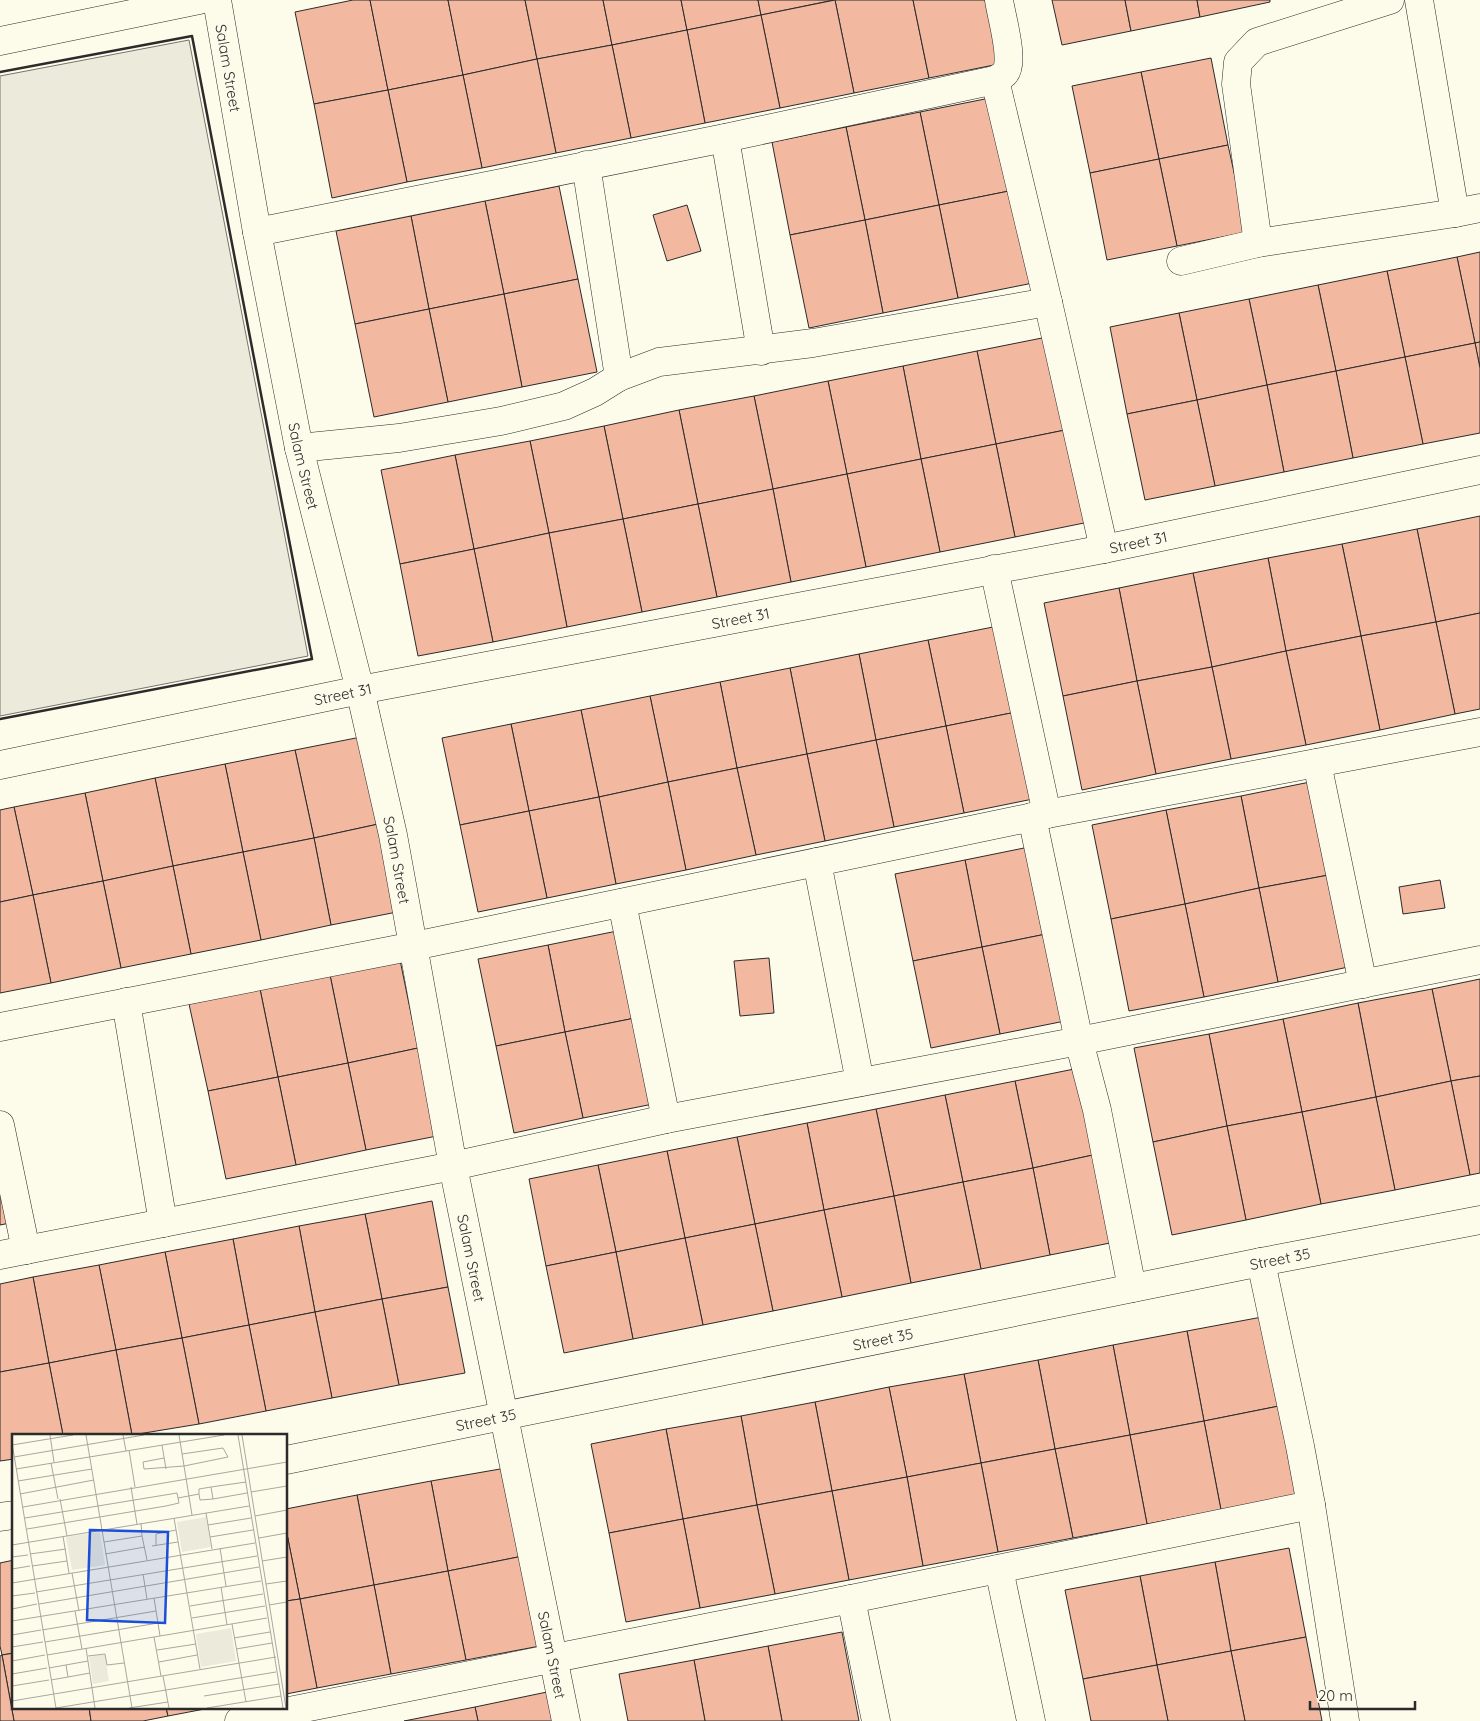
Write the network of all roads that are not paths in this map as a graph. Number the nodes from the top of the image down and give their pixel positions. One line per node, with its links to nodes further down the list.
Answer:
1 (199, 0): 6 (street)
2 (217, 0): 11 (street, Salam Street)
3 (999, 0): 7 (street)
4 (1390, 0): 12 (street)
5 (1418, 0): 10 (street)
6 (0, 41)
7 (995, 80): 8 (street); 14 (street)
8 (725, 138): 9 (street); 15 (street)
9 (586, 165): 11 (street); 16 (street)
10 (1467, 211): 12 (street)
11 (257, 232): 17 (street, Salam Street)
12 (1258, 243): 13 (street)
13 (1180, 261)
14 (1048, 302): 15 (street); 19 (street)
15 (761, 351): 16 (street)
16 (619, 377): 17 (street)
17 (300, 448): 21 (street, Salam Street)
18 (1480, 470): 19 (street, Street 31)
19 (1104, 549): 20 (street, Street 31)
20 (994, 569): 21 (street, Street 31); 25 (street)
21 (360, 690): 24 (street, Street 31); 28 (street, Salam Street)
22 (1480, 732): 23 (street)
23 (1317, 763): 25 (street); 30 (street)
24 (0, 765)
25 (1039, 816): 26 (street); 33 (street)
26 (817, 862): 27 (street); 34 (street)
27 (622, 903): 28 (street); 35 (street)
28 (414, 946): 31 (street); 37 (street, Salam Street)
29 (1480, 960): 30 (street)
30 (1363, 984): 33 (street)
31 (126, 1002): 32 (street); 39 (street)
32 (0, 1027)
33 (1080, 1041): 34 (street); 42 (street)
34 (860, 1082): 35 (street)
35 (666, 1119): 37 (street)
36 (0, 1126): 40 (street)
37 (453, 1166): 39 (street); 43 (street, Salam Street)
38 (1480, 1220): 41 (street, Street 35)
39 (163, 1223): 40 (street)
40 (13, 1252)
41 (1260, 1262): 42 (street, Street 35); 45 (street)
42 (1132, 1288): 43 (street, Street 35)
43 (503, 1416): 44 (street, Street 35); 48 (street, Salam Street)
44 (288, 1460)
45 (1311, 1505): 46 (street); 53 (street)
46 (999, 1569): 47 (street); 52 (street)
47 (851, 1600): 48 (street); 51 (street)
48 (553, 1659): 49 (street); 50 (street, Salam Street)
49 (247, 1720)
50 (566, 1721)
51 (876, 1721)
52 (1030, 1721)
53 (1345, 1721)

